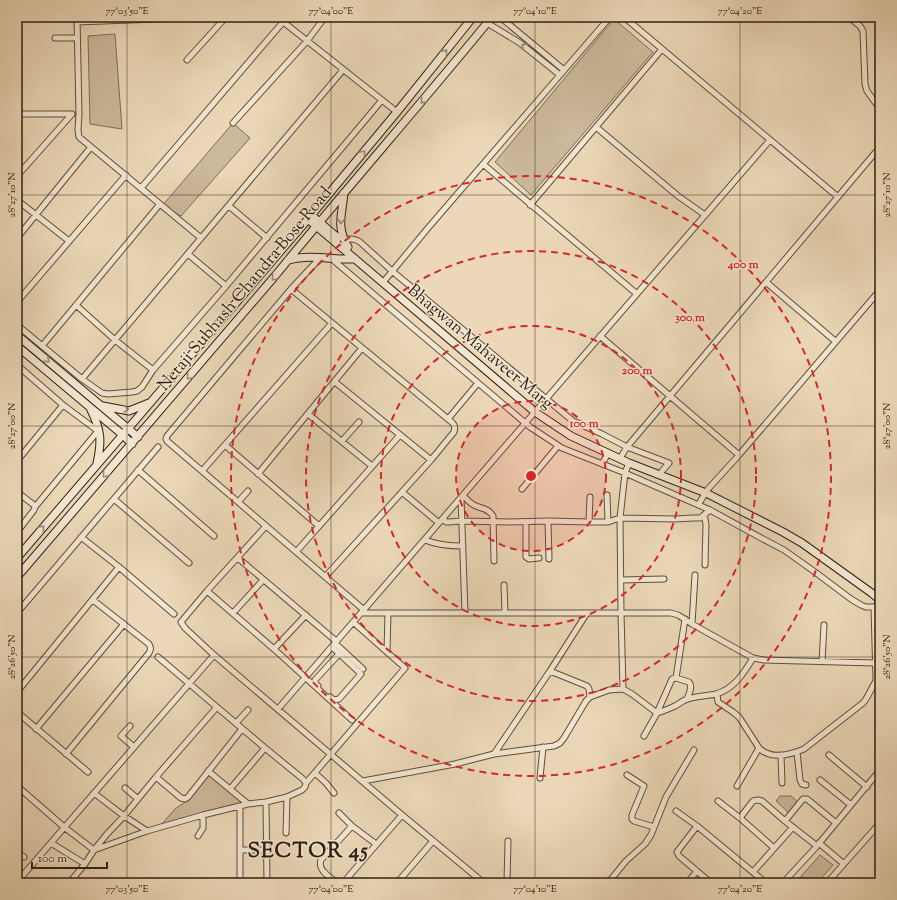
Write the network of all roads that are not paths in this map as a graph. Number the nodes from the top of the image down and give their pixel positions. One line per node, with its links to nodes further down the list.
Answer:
1 (226, 17): 17 (street)
2 (277, 17): 12 (street)
3 (325, 17): 15 (street)
4 (473, 17): 23 (street, Netaji Subhash Chandra Bose Road, one-way to 4)
5 (500, 17): 19 (street)
6 (610, 17): 19 (street)
7 (624, 17): 16 (street)
8 (849, 17): 22 (street)
9 (183, 18): 10 (street)
10 (77, 19): 14 (street)
11 (490, 20): 20 (street, one-way to 11); 36 (street, Netaji Subhash Chandra Bose Road, one-way to 36)
12 (283, 22): 15 (street); 37 (street)
13 (55, 38): 14 (street)
14 (77, 38): 26 (street)
15 (306, 41): 18 (street); 27 (street)
16 (662, 49): 28 (street); 29 (street)
17 (187, 60)
18 (343, 70): 21 (street); 43 (street)
19 (564, 70): 20 (street)
20 (560, 75): 32 (street)
21 (382, 100): 23 (street); 50 (street)
22 (880, 110)
23 (397, 112): 33 (street, Netaji Subhash Chandra Bose Road, one-way to 23)
24 (17, 114): 25 (street)
25 (72, 114): 26 (street); 35 (street)
26 (78, 114): 30 (street)
27 (233, 123)
28 (596, 127): 42 (street); 45 (street)
29 (770, 140): 39 (street); 45 (street)
30 (91, 147): 34 (street); 44 (street)
31 (880, 147): 39 (street)
32 (483, 164): 42 (street); 59 (street)
33 (346, 172): 36 (street); 46 (street, Netaji Subhash Chandra Bose Road)
34 (126, 175): 37 (street); 52 (street)
35 (17, 176)
36 (355, 180): 38 (street, Netaji Subhash Chandra Bose Road)
37 (141, 188): 41 (street)
38 (344, 193): 47 (street, Netaji Subhash Chandra Bose Road); 51 (street, one-way to 51)
39 (838, 197): 61 (street)
40 (17, 200): 44 (street)
41 (160, 204): 49 (street); 67 (street)
42 (530, 205): 65 (street)
43 (229, 206): 49 (street); 50 (street)
44 (36, 215): 48 (street); 52 (street)
45 (705, 215): 65 (street)
46 (309, 217): 47 (street, Bhagwan Mahaveer Marg); 84 (street, Netaji Subhash Chandra Bose Road)
47 (318, 224): 53 (street, Bhagwan Mahaveer Marg); 57 (street, Bhagwan Mahaveer Marg); 58 (street, Netaji Subhash Chandra Bose Road)
48 (17, 238)
49 (201, 238): 54 (street)
50 (267, 238): 62 (street)
51 (344, 240): 53 (street); 59 (street)
52 (69, 241): 66 (street)
53 (348, 247): 60 (street, Bhagwan Mahaveer Marg)
54 (188, 254): 62 (street); 72 (street)
55 (320, 258): 56 (street); 58 (street); 63 (street)
56 (331, 258): 57 (street); 81 (street)
57 (355, 259): 88 (street, Bhagwan Mahaveer Marg)
58 (288, 260): 95 (street, Netaji Subhash Chandra Bose Road, one-way to 95)
59 (392, 271): 60 (street); 83 (street)
60 (385, 280): 88 (street, Bhagwan Mahaveer Marg)
61 (766, 282): 73 (street); 82 (street)
62 (226, 286): 78 (street)
63 (291, 289): 68 (street); 112 (street)
64 (880, 290): 73 (street)
65 (637, 294): 71 (street)
66 (17, 302)
67 (76, 305): 72 (street); 75 (street)
68 (332, 323): 76 (street); 98 (street)
69 (17, 324): 75 (street)
70 (17, 335): 87 (street, one-way to 87)
71 (600, 336): 82 (street); 83 (street)
72 (115, 340): 78 (street); 79 (street)
73 (835, 341): 104 (street)
74 (17, 346): 86 (street)
75 (42, 346): 79 (street)
76 (362, 348): 80 (street); 90 (street)
77 (17, 365): 85 (street)
78 (152, 370): 79 (street)
79 (82, 379)
80 (335, 382): 89 (street); 94 (street)
81 (478, 383): 90 (street); 92 (street)
82 (670, 396): 101 (street); 104 (street)
83 (546, 399): 88 (street); 101 (street)
84 (150, 403): 87 (street, one-way to 84); 93 (street, Netaji Subhash Chandra Bose Road)
85 (63, 405): 106 (street); 127 (street)
86 (89, 406): 93 (street); 109 (street)
87 (101, 406): 93 (street)
88 (536, 410): 92 (street); 102 (street, Bhagwan Mahaveer Marg); 103 (street, Bhagwan Mahaveer Marg)
89 (308, 414): 96 (street); 115 (street)
90 (448, 419): 105 (street)
91 (359, 422): 96 (street)
92 (525, 423): 100 (street); 122 (street)
93 (125, 432): 95 (street); 97 (street); 109 (street, Netaji Subhash Chandra Bose Road)
94 (400, 435): 105 (street); 110 (street)
95 (138, 437): 97 (street, Netaji Subhash Chandra Bose Road)
96 (342, 441): 110 (street)
97 (132, 444): 155 (street, Netaji Subhash Chandra Bose Road, one-way to 155)
98 (225, 445): 112 (street); 115 (street)
99 (158, 446): 111 (street)
100 (558, 446): 108 (street); 116 (street)
101 (627, 447): 103 (street); 113 (street)
102 (608, 453): 107 (street, Bhagwan Mahaveer Marg); 108 (street)
103 (622, 455): 113 (street, Bhagwan Mahaveer Marg)
104 (739, 455): 118 (street)
105 (431, 460): 120 (street)
106 (17, 461)
107 (629, 463): 114 (street); 118 (street, Bhagwan Mahaveer Marg)
108 (602, 464): 114 (street)
109 (96, 465): 146 (street, Netaji Subhash Chandra Bose Road, one-way to 109)
110 (372, 466): 139 (street)
111 (138, 470): 124 (street); 141 (street)
112 (202, 471): 125 (street)
113 (662, 471): 118 (street, Bhagwan Mahaveer Marg)
114 (626, 473): 126 (street); 130 (street)
115 (258, 474): 139 (street)
116 (522, 489)
117 (248, 490): 125 (street)
118 (707, 491): 126 (street); 162 (street, Bhagwan Mahaveer Marg); 164 (street, Bhagwan Mahaveer Marg)
119 (17, 492): 127 (street)
120 (402, 492): 131 (street); 156 (street)
121 (607, 495): 137 (street)
122 (462, 496): 131 (street); 132 (street); 134 (street)
123 (590, 497): 136 (street)
124 (114, 499): 142 (street); 151 (street)
125 (238, 502): 138 (street)
126 (698, 505): 128 (street)
127 (35, 507): 140 (street)
128 (710, 510): 129 (street); 165 (street)
129 (704, 515): 130 (street); 152 (street)
130 (620, 518): 137 (street); 158 (street)
131 (441, 521): 132 (street); 143 (street)
132 (462, 521): 134 (street); 144 (street)
133 (548, 521): 135 (street); 136 (street); 149 (street)
134 (494, 522): 135 (street); 150 (street)
135 (526, 522): 148 (street)
136 (589, 522): 137 (street)
137 (608, 522)
138 (266, 526): 145 (street); 147 (street)
139 (319, 526): 145 (street)
140 (17, 532)
141 (214, 536)
142 (81, 537): 153 (street); 167 (street)
143 (425, 540): 144 (street); 166 (street)
144 (463, 546): 169 (street)
145 (296, 552): 156 (street)
146 (17, 558)
147 (238, 558): 157 (street); 161 (street)
148 (539, 558)
149 (549, 559)
150 (494, 561)
151 (189, 564)
152 (704, 565)
153 (119, 567): 163 (street); 173 (street)
154 (695, 575): 179 (street)
155 (17, 577)
156 (326, 577): 166 (street)
157 (263, 580): 174 (street); 175 (street)
158 (621, 580): 159 (street); 172 (street)
159 (664, 580)
160 (504, 585): 170 (street)
161 (207, 591): 174 (street); 184 (street)
162 (880, 594)
163 (93, 600): 178 (street); 198 (street)
164 (880, 601): 165 (street)
165 (874, 607): 189 (street)
166 (363, 612): 168 (street); 177 (street)
167 (17, 613)
168 (388, 613): 169 (street); 183 (street)
169 (465, 613): 170 (street)
170 (505, 613): 171 (street)
171 (587, 613): 172 (street); 191 (street)
172 (621, 613): 176 (street); 197 (street)
173 (174, 614)
174 (233, 614): 182 (street)
175 (306, 615): 181 (street); 182 (street)
176 (685, 619): 179 (street); 194 (street)
177 (353, 622): 181 (street); 183 (street)
178 (124, 624): 211 (street); 219 (street)
179 (692, 624): 187 (street)
180 (824, 625): 188 (street)
181 (334, 644): 185 (street); 190 (street); 193 (street)
182 (274, 649): 193 (street)
183 (387, 652): 220 (street)
184 (214, 654): 196 (street); 203 (street)
185 (339, 654): 185 (street)
186 (158, 657): 196 (street)
187 (753, 658): 188 (street); 199 (street)
188 (822, 662): 189 (street)
189 (875, 663): 195 (street)
190 (363, 669)
191 (550, 671): 200 (street); 221 (street)
192 (880, 676): 195 (street)
193 (305, 678): 203 (street); 207 (street)
194 (676, 678): 201 (street); 206 (street)
195 (876, 680): 218 (street)
196 (189, 683): 202 (street); 213 (street)
197 (623, 689): 200 (street); 206 (street)
198 (17, 692)
199 (717, 694): 201 (street); 216 (street)
200 (590, 697): 214 (street)
201 (687, 699): 206 (street)
202 (217, 708): 208 (street); 229 (street)
203 (278, 709): 220 (street)
204 (248, 710): 208 (street)
205 (17, 712): 211 (street)
206 (657, 713): 212 (street)
207 (352, 720)
208 (236, 723): 210 (street)
209 (130, 726): 213 (street)
210 (242, 728): 215 (street); 225 (street)
211 (36, 729): 219 (street)
212 (644, 736)
213 (134, 747): 241 (street)
214 (543, 747): 221 (street); 230 (street)
215 (265, 748): 233 (street); 240 (street)
216 (759, 748): 222 (street); 237 (street)
217 (694, 750): 262 (street)
218 (797, 752): 222 (street); 235 (street)
219 (66, 754): 226 (street)
220 (330, 754): 227 (street); 232 (street)
221 (494, 754): 232 (street)
222 (781, 755): 234 (street)
223 (829, 755): 238 (street)
224 (880, 770): 238 (street)
225 (208, 771): 229 (street); 240 (street)
226 (88, 772)
227 (315, 773): 233 (street); 242 (street)
228 (627, 775): 262 (street)
229 (156, 777): 244 (street)
230 (540, 778)
231 (820, 780): 248 (street)
232 (363, 781): 252 (street)
233 (306, 783): 243 (street)
234 (782, 783)
235 (806, 785)
236 (17, 786): 261 (street)
237 (737, 786)
238 (866, 786): 248 (street)
239 (125, 788): 244 (street)
240 (230, 789): 247 (street)
241 (94, 793): 253 (street); 261 (street)
242 (334, 793)
243 (287, 797): 245 (street); 265 (street)
244 (138, 799): 253 (street)
245 (266, 802): 247 (street); 275 (street)
246 (718, 802): 255 (street)
247 (248, 804): 249 (street)
248 (851, 805): 257 (street)
249 (240, 806): 254 (street); 274 (street)
250 (676, 811): 260 (street)
251 (339, 813): 259 (street)
252 (402, 815): 268 (street); 270 (street)
253 (124, 816): 264 (street); 273 (street)
254 (203, 816): 264 (street); 266 (street)
255 (740, 818): 256 (street); 272 (street)
256 (785, 821): 257 (street); 263 (street)
257 (836, 823): 271 (street)
258 (880, 823): 279 (street)
259 (352, 826): 270 (street); 290 (street)
260 (696, 826): 280 (street); 281 (street)
261 (64, 827): 269 (street); 273 (street)
262 (654, 827): 295 (street)
263 (793, 827): 271 (street); 272 (street)
264 (147, 831): 273 (street)
265 (286, 833)
266 (198, 836)
267 (508, 841): 294 (street)
268 (434, 842): 292 (street); 293 (street)
269 (50, 843): 278 (street); 283 (street)
270 (376, 844): 291 (street)
271 (818, 844): 279 (street); 299 (street)
272 (774, 848): 281 (street)
273 (94, 850): 278 (street)
274 (240, 850): 275 (street); 288 (street)
275 (266, 850): 289 (street)
276 (17, 852): 277 (street)
277 (24, 857)
278 (85, 864): 282 (street)
279 (844, 864): 300 (street)
280 (697, 871): 296 (street); 297 (street)
281 (753, 872): 298 (street)
282 (74, 877): 286 (street); 287 (street)
283 (17, 882)
284 (42, 883): 285 (street)
285 (53, 883)
286 (69, 883)
287 (81, 883)
288 (240, 883)
289 (266, 883)
290 (337, 883)
291 (343, 883)
292 (398, 883)
293 (484, 883)
294 (507, 883)
295 (608, 883)
296 (687, 883)
297 (711, 883)
298 (766, 883)
299 (783, 883)
300 (827, 883)

